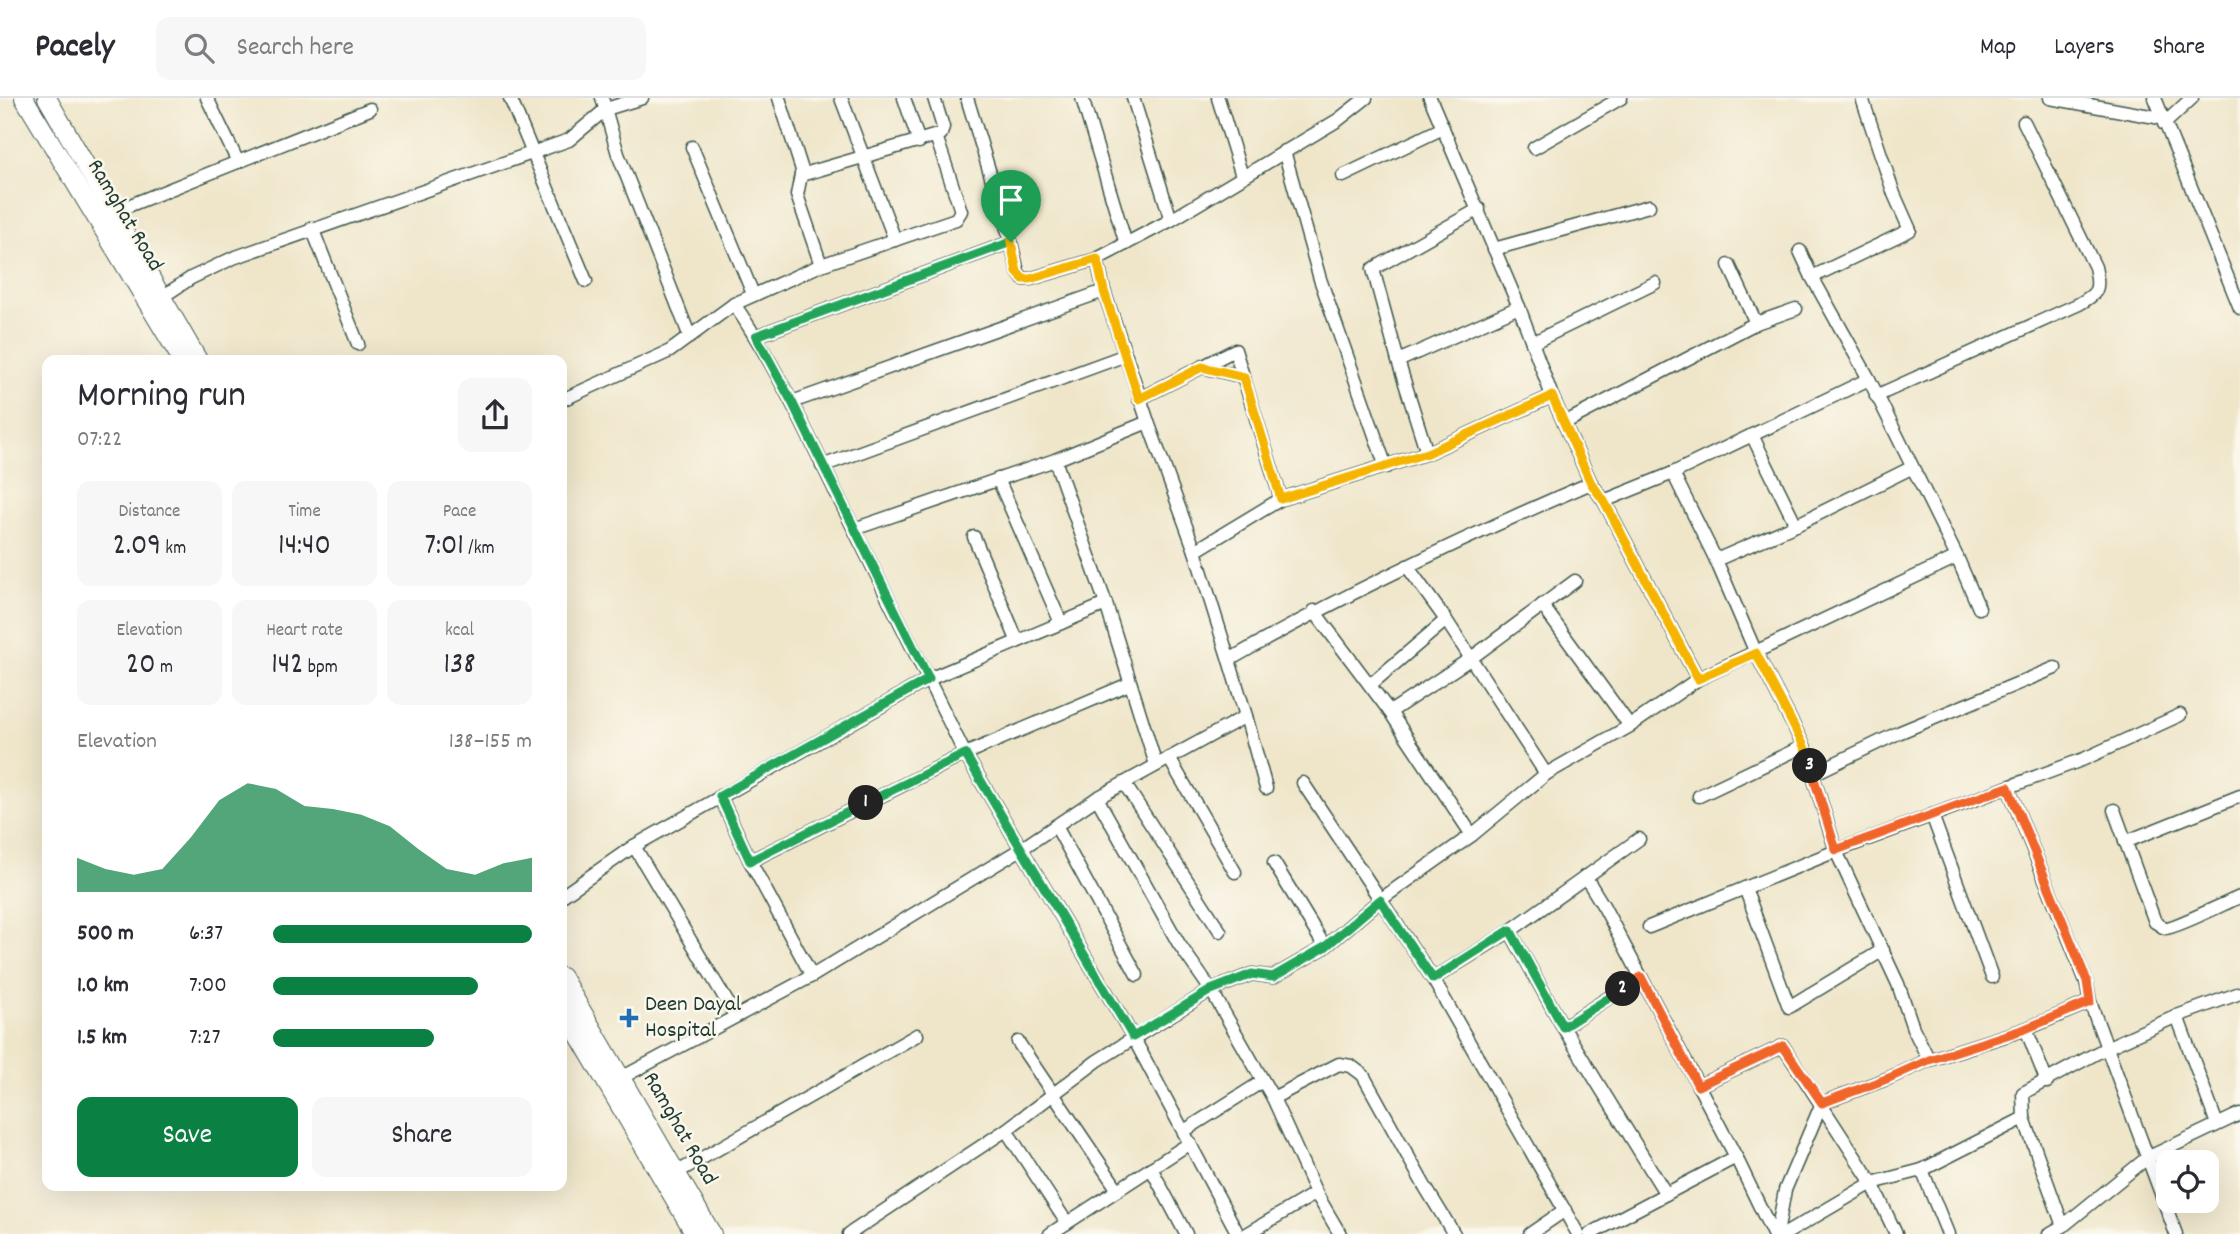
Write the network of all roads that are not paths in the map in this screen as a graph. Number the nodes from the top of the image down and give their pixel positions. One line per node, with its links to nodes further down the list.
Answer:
1 (24, 98): 39 (main road, Ramghat Road)
2 (47, 98): 39 (main road, Ramghat Road)
3 (208, 98): 33 (street)
4 (510, 98): 31 (street)
5 (642, 98): 21 (street)
6 (779, 98): 34 (street)
7 (841, 98): 32 (street)
8 (904, 98): 27 (street)
9 (934, 98): 26 (street)
10 (967, 98): 43 (street)
11 (1082, 98): 44 (street)
12 (1133, 98): 40 (street)
13 (1218, 98): 35 (street)
14 (1366, 98): 30 (street)
15 (1430, 98): 25 (street)
16 (1621, 98): 29 (street)
17 (1862, 98): 50 (street)
18 (2050, 98): 23 (street)
19 (2155, 98): 23 (street)
20 (2192, 98): 23 (street)
21 (604, 103): 31 (street); 62 (street)
22 (370, 108): 33 (street)
23 (2163, 121): 58 (street)
24 (2024, 122): 73 (street)
25 (1443, 128): 36 (street); 38 (street)
26 (936, 136): 27 (street); 42 (street)
27 (919, 142): 32 (street)
28 (692, 147): 54 (street)
29 (1534, 148)
30 (1283, 151): 35 (street); 83 (street)
31 (534, 153): 41 (street); 51 (street)
32 (864, 158): 34 (street); 42 (street)
33 (238, 162): 39 (street)
34 (802, 175): 48 (street)
35 (1242, 176): 40 (street)
36 (1343, 176)
37 (1649, 206): 45 (street)
38 (1479, 209): 45 (street); 68 (street)
39 (105, 215): 55 (main road, Ramghat Road)
40 (1171, 220): 44 (street)
41 (312, 228): 55 (street); 64 (street)
42 (895, 240): 48 (street)
43 (1011, 242): 47 (street); 61 (street)
44 (1126, 244): 47 (street)
45 (1494, 249): 57 (street)
46 (1800, 251): 50 (street)
47 (1097, 259): 53 (street)
48 (821, 265): 54 (street)
49 (1729, 265): 60 (street)
50 (1812, 277): 71 (street)
51 (586, 281)
52 (1655, 283): 63 (street)
53 (1104, 291): 67 (street); 76 (street)
54 (753, 294): 56 (street)
55 (156, 301): 65 (main road, Ramghat Road); 66 (main road, Ramghat Road)
56 (734, 304): 61 (street); 62 (street)
57 (1519, 307): 63 (street); 68 (street)
58 (2240, 308)
59 (1796, 309): 60 (street)
60 (1756, 323): 78 (street)
61 (756, 336): 76 (street)
62 (690, 337): 74 (street)
63 (1532, 343): 72 (street)
64 (358, 344)
65 (180, 355)
66 (194, 355)
67 (1126, 355): 75 (street); 82 (street)
68 (1398, 361): 80 (street)
69 (1202, 367): 70 (street); 70 (street); 75 (street)
70 (1244, 377): 88 (street)
71 (1869, 379): 73 (street); 79 (street)
72 (1552, 396): 78 (street); 80 (street)
73 (1876, 396): 84 (street)
74 (567, 398)
75 (1139, 399): 77 (street)
76 (792, 402): 82 (street)
77 (1148, 422): 81 (street); 93 (street)
78 (1564, 424): 87 (street)
79 (1752, 435): 85 (street); 90 (street)
80 (1427, 453): 83 (street)
81 (1055, 460): 86 (street); 98 (street)
82 (822, 466): 91 (street)
83 (1386, 467): 88 (street)
84 (1911, 468): 90 (street); 94 (street)
85 (1673, 473): 89 (street); 95 (street)
86 (998, 479): 91 (street); 103 (street)
87 (1591, 483): 89 (street); 96 (street)
88 (1281, 499): 93 (street)
89 (1604, 501): 110 (street)
90 (1796, 525): 95 (street)
91 (854, 529): 109 (street)
92 (974, 537): 104 (street)
93 (1195, 551): 107 (street)
94 (1957, 557): 100 (street); 105 (street)
95 (1716, 560): 105 (street)
96 (1407, 566): 101 (street); 102 (street)
97 (1576, 582): 99 (street)
98 (1105, 604): 103 (street); 111 (street)
99 (1542, 605): 106 (street); 116 (street)
100 (1979, 608)
101 (1314, 611): 107 (street); 112 (street)
102 (1446, 620): 106 (street); 112 (street)
103 (1061, 623): 104 (street)
104 (1017, 640): 109 (street)
105 (1756, 653): 110 (street); 117 (street)
106 (1470, 659): 113 (street); 121 (street)
107 (1229, 660): 115 (street)
108 (2055, 668): 122 (street)
109 (929, 679): 118 (street); 127 (street)
110 (1698, 679): 116 (street)
111 (1129, 684): 118 (street); 120 (street)
112 (1370, 685): 113 (street)
113 (1390, 712): 134 (street)
114 (2180, 715): 125 (street)
115 (1246, 716): 119 (street); 126 (street)
116 (1630, 726): 121 (street)
117 (1804, 746): 122 (street); 128 (street)
118 (965, 754): 138 (street); 140 (street)
119 (1169, 758): 120 (street); 142 (street)
120 (1156, 765): 123 (street)
121 (1546, 774): 134 (street)
122 (1813, 774): 139 (street)
123 (1124, 783): 130 (street); 150 (street)
124 (1303, 783): 147 (street)
125 (2008, 787): 132 (street); 161 (street)
126 (1266, 788)
127 (720, 796): 137 (street); 140 (street)
128 (1699, 796)
129 (2240, 796): 136 (street)
130 (1097, 798): 133 (street); 159 (street)
131 (2114, 810): 136 (street)
132 (1932, 815): 139 (street); 156 (street)
133 (1056, 826): 138 (street); 153 (street)
134 (1472, 835): 147 (street)
135 (1639, 839): 143 (street)
136 (2125, 842): 146 (street)
137 (634, 846): 145 (street); 162 (street)
138 (1021, 849): 154 (street); 168 (street)
139 (1836, 850): 144 (street); 152 (street)
140 (750, 861): 154 (street)
141 (1274, 863): 151 (street)
142 (1236, 872)
143 (1584, 876): 149 (street); 155 (street)
144 (1745, 888): 148 (street); 152 (street)
145 (567, 893)
146 (2240, 897)
147 (1380, 900): 151 (street); 157 (street)
148 (1649, 927)
149 (1510, 930): 157 (street); 165 (street)
150 (1220, 931)
151 (1325, 947): 159 (street)
152 (1883, 950): 171 (street)
153 (1137, 975)
154 (812, 976): 162 (street)
155 (1641, 977): 165 (street); 175 (street)
156 (1992, 977)
157 (1433, 979): 193 (street)
158 (567, 986): 172 (main road, Ramghat Road)
159 (1211, 990): 168 (street); 173 (street)
160 (2239, 995): 164 (street)
161 (2090, 1002): 166 (street); 170 (street)
162 (735, 1015): 172 (street)
163 (567, 1016): 196 (main road, Ramghat Road)
164 (2177, 1016): 170 (street); 181 (street)
165 (1563, 1027): 192 (street)
166 (2025, 1029): 171 (street); 174 (street)
167 (917, 1035): 188 (street)
168 (1133, 1037): 176 (street); 183 (street)
169 (1018, 1042): 176 (street)
170 (2108, 1047): 174 (street); 185 (street)
171 (1929, 1060): 178 (street)
172 (621, 1078): 188 (main road, Ramghat Road)
173 (1263, 1081): 177 (street); 183 (street)
174 (2047, 1082): 180 (street)
175 (1698, 1086): 178 (street); 184 (street)
176 (1054, 1095): 182 (street); 190 (street)
177 (1273, 1098): 191 (street); 204 (street)
178 (1822, 1103): 189 (street); 208 (street)
179 (2240, 1114): 181 (street)
180 (2024, 1118): 187 (street); 195 (street)
181 (2217, 1124): 185 (street)
182 (1006, 1130): 194 (street); 198 (street)
183 (1187, 1137): 186 (street); 201 (street)
184 (1736, 1157): 192 (street); 208 (street)
185 (2147, 1158): 195 (street); 213 (street)
186 (1151, 1168): 190 (street); 200 (street)
187 (1922, 1170): 189 (street); 211 (street)
188 (676, 1173): 197 (main road, Ramghat Road)
189 (1872, 1183): 209 (street); 210 (street)
190 (1118, 1190): 194 (street)
191 (1316, 1193): 202 (street); 203 (street)
192 (1666, 1194): 207 (street)
193 (1565, 1210): 205 (street); 206 (street)
194 (1067, 1223): 199 (street)
195 (2063, 1226): 212 (street)
196 (695, 1234)
197 (712, 1234)
198 (849, 1234)
199 (1050, 1234)
200 (1186, 1234)
201 (1238, 1234)
202 (1247, 1234)
203 (1340, 1234)
204 (1454, 1234)
205 (1530, 1234)
206 (1578, 1234)
207 (1590, 1234)
208 (1775, 1234)
209 (1785, 1234)
210 (1896, 1234)
211 (1948, 1234)
212 (2049, 1234)
213 (2176, 1234)

